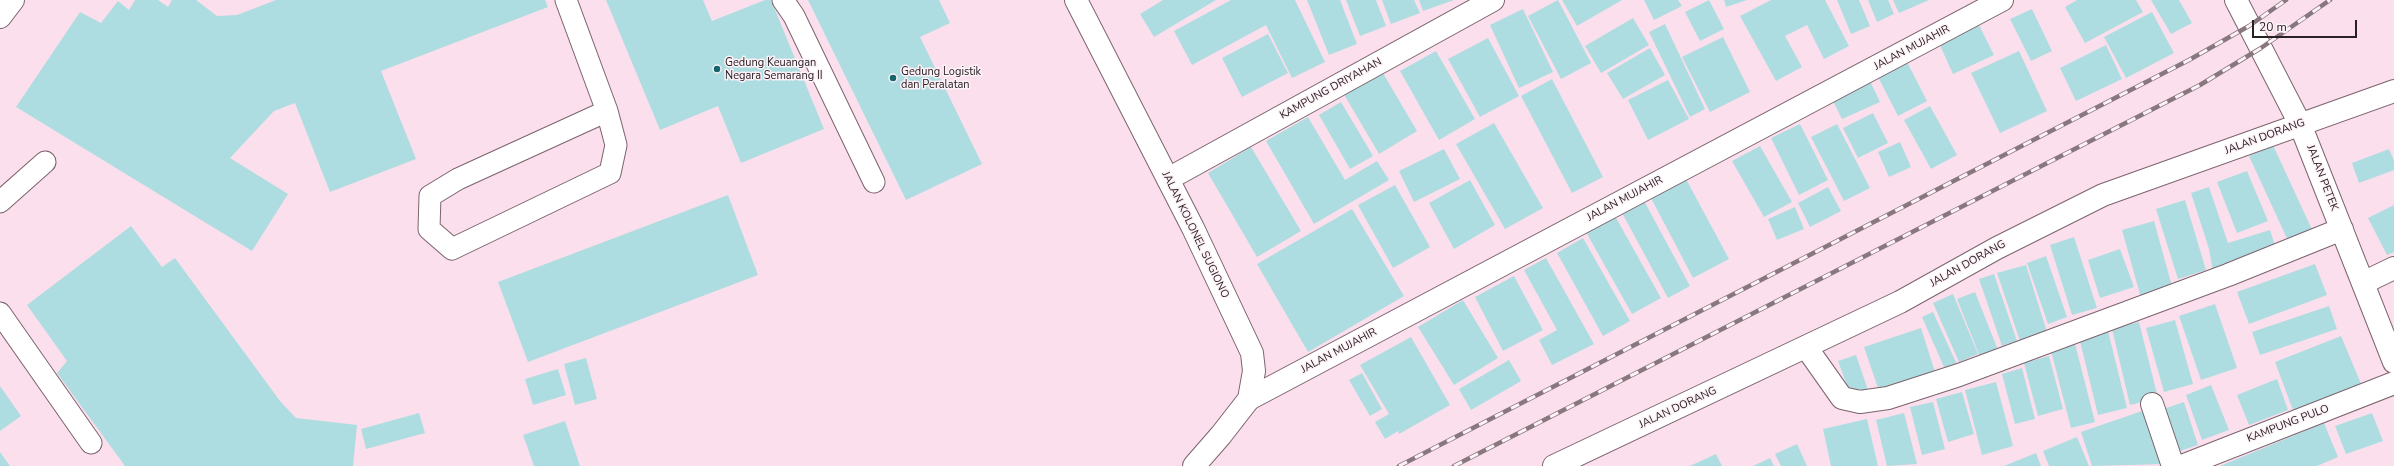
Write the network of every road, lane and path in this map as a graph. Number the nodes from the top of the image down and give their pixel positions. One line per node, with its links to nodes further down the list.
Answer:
1 (13, 0): 8 (street)
2 (566, 0): 10 (lane)
3 (783, 0): 14 (lane)
4 (1076, 0): 13 (street, JALAN KOLONEL SUGIONO)
5 (1493, 0): 13 (street, KAMPUNG DRIYAHAN)
6 (2002, 0): 23 (street, JALAN MUJAHIR)
7 (2241, 2): 11 (street, JALAN PETEK)
8 (0, 17)
9 (2394, 91): 11 (street, JALAN DORANG)
10 (607, 111): 10 (lane)
11 (2300, 124): 16 (street, JALAN PETEK); 20 (street, JALAN DORANG)
12 (45, 162): 15 (lane)
13 (1168, 179): 23 (street, JALAN KOLONEL SUGIONO)
14 (874, 182)
15 (0, 202)
16 (2342, 229): 18 (street, JALAN PETEK); 20 (street)
17 (2394, 268): 18 (street)
18 (2363, 283): 21 (street, JALAN PETEK)
19 (0, 313): 25 (lane)
20 (1806, 347): 27 (street, JALAN DORANG)
21 (2394, 362)
22 (2394, 383): 29 (street, KAMPUNG PULO)
23 (1249, 399): 26 (street, JALAN KOLONEL SUGIONO)
24 (2152, 404): 28 (street)
25 (91, 443)
26 (1194, 466)
27 (1554, 466)
28 (2173, 466)
29 (2182, 466)

